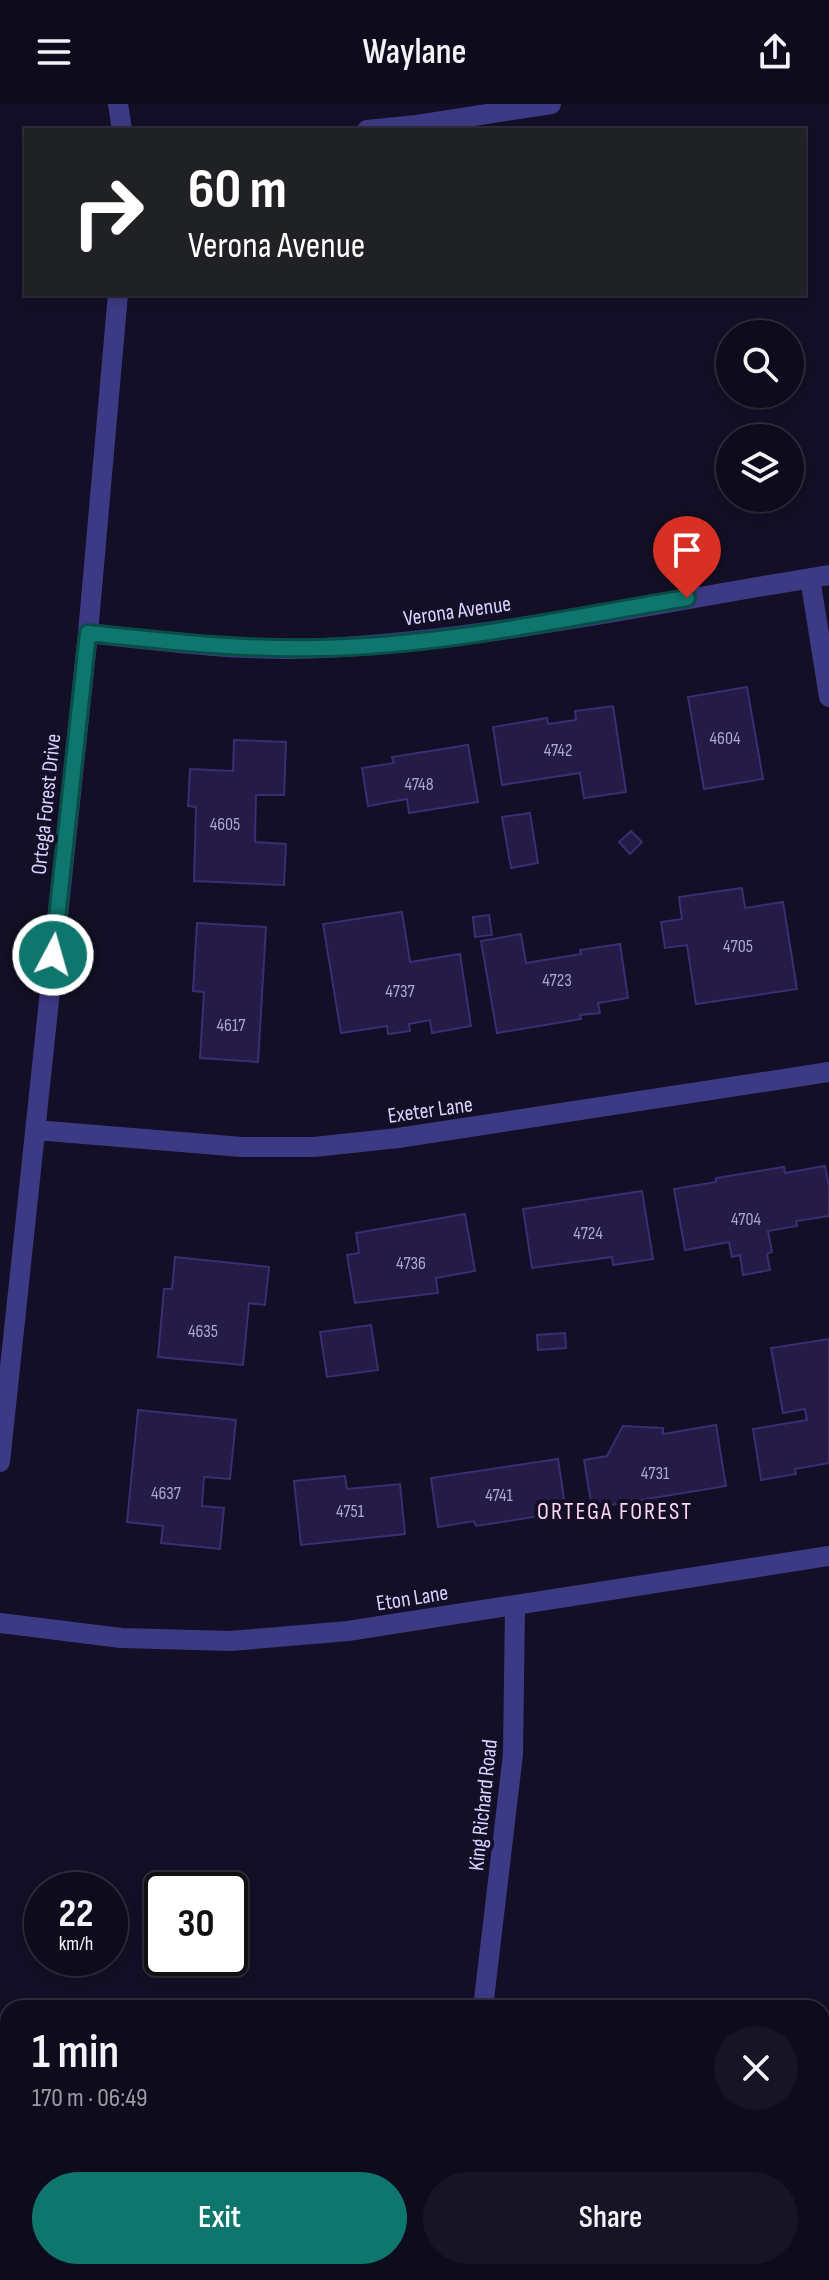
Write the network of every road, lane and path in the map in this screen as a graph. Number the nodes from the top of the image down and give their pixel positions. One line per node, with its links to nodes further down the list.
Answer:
1 (118, 104): 3 (street)
2 (551, 104): 4 (street)
3 (122, 128)
4 (387, 128)
5 (118, 296): 7 (street, Ortega Forest Drive)
6 (819, 577): 7 (street, Verona Avenue); 8 (street)
7 (88, 633): 10 (street, Ortega Forest Drive)
8 (829, 697)
9 (829, 1072): 10 (street, Exeter Lane)
10 (35, 1130): 11 (street, Ortega Forest Drive)
11 (0, 1462)
12 (829, 1556): 13 (street, Eton Lane)
13 (515, 1606): 14 (street, Eton Lane); 15 (street, King Richard Road)
14 (0, 1623)
15 (484, 2000)

